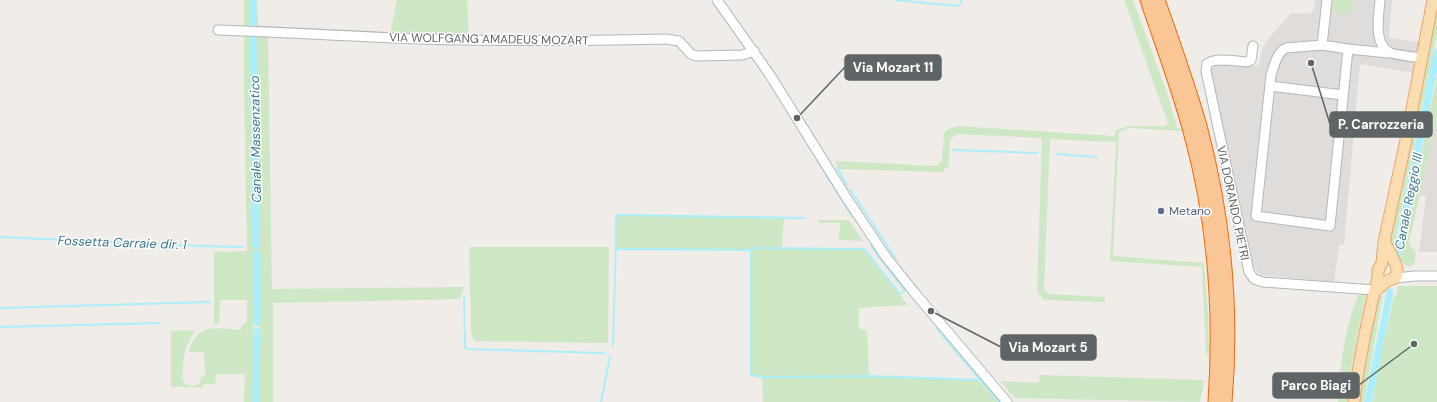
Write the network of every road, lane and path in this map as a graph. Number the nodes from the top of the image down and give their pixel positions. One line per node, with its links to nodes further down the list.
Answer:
1 (717, 0): 11 (street)
2 (1147, 0): 21 (highway)
3 (1158, 0): 22 (highway)
4 (1328, 0): 8 (street)
5 (1380, 0): 12 (street)
6 (1433, 0): 13 (main road)
7 (218, 30): 11 (street, VIA WOLFGANG AMADEUS MOZART)
8 (1322, 45): 10 (street); 14 (street)
9 (1253, 46): 19 (street, VIA DORANDO PIETRI)
10 (1348, 49): 12 (street); 15 (street)
11 (754, 51): 20 (street)
12 (1389, 53): 13 (street)
13 (1422, 58): 16 (main road)
14 (1270, 86): 15 (street); 15 (street)
15 (1343, 95)
16 (1384, 242): 17 (main road); 17 (main road)
17 (1391, 273): 18 (street); 19 (main road)
18 (1437, 276)
19 (1374, 292): 23 (main road)
20 (1007, 402)
21 (1215, 402)
22 (1226, 402)
23 (1354, 402)

